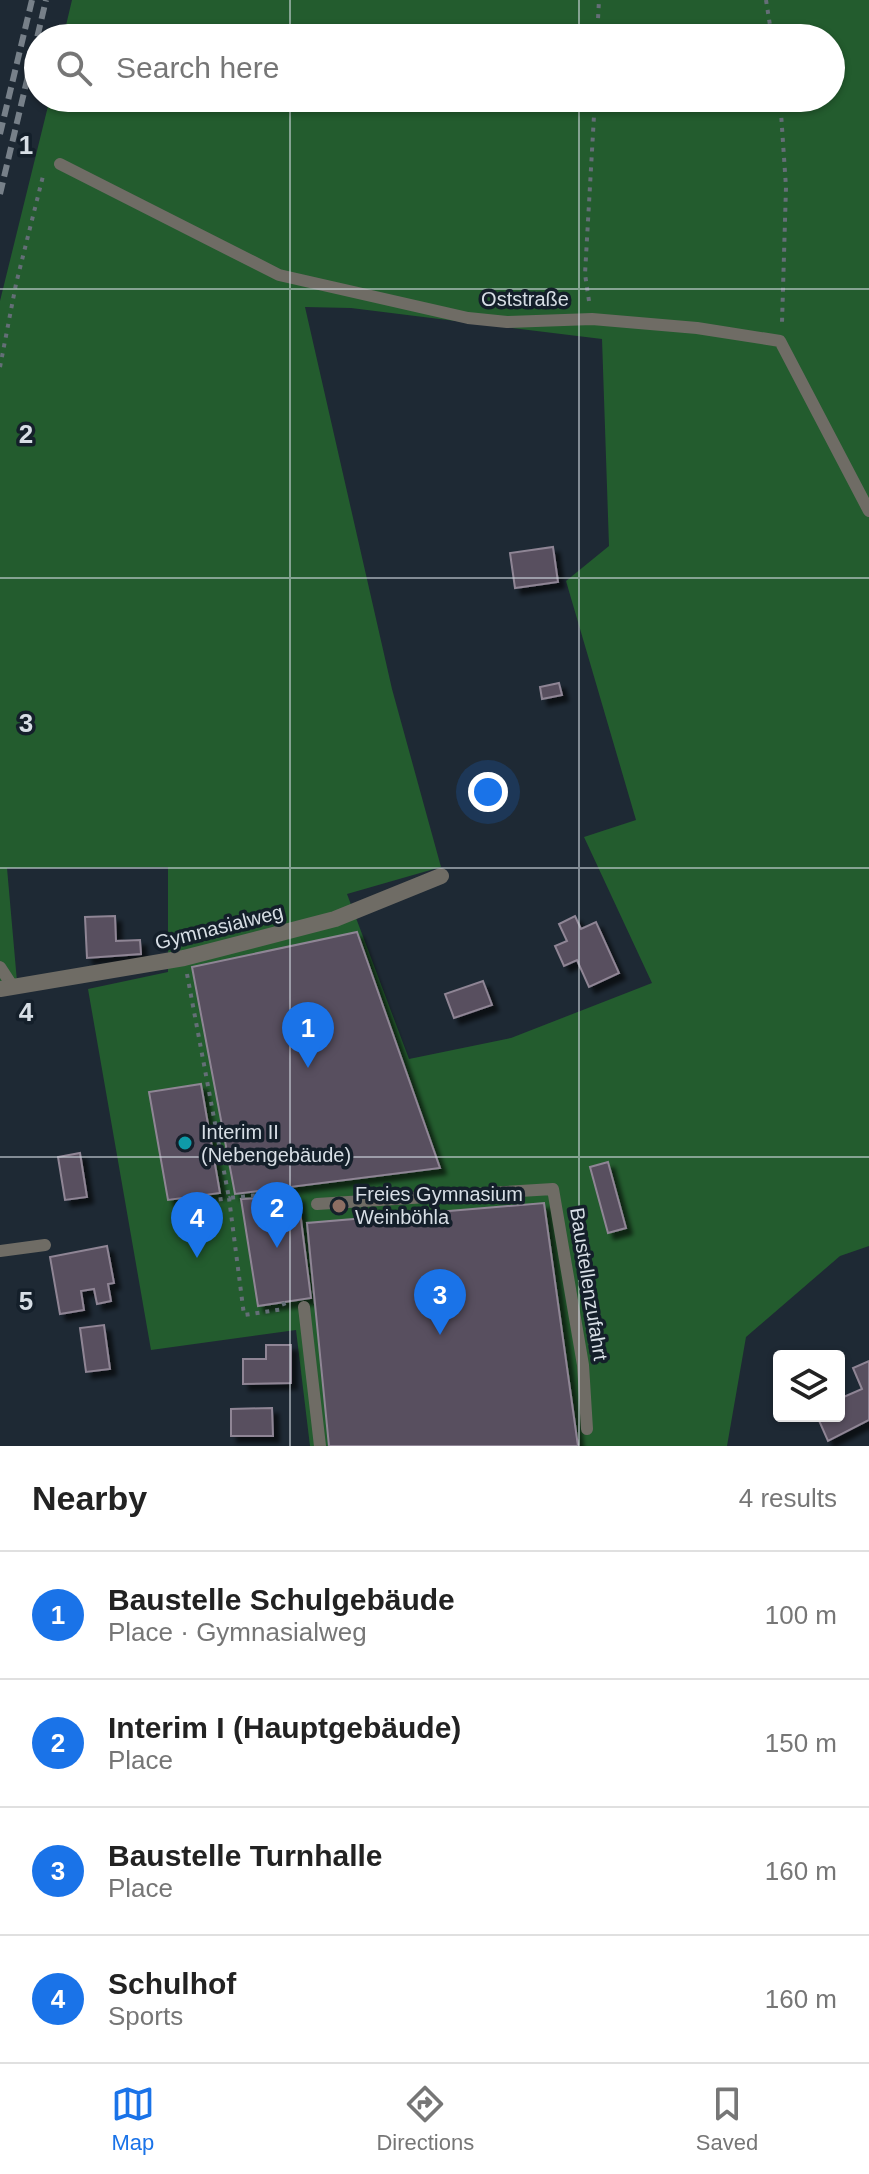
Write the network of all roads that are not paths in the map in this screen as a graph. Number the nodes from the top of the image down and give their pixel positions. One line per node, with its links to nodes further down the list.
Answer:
1 (60, 164): 2 (lane, Oststraße)
2 (869, 511)
3 (441, 876): 5 (street, Gymnasialweg)
4 (0, 967): 5 (lane)
5 (6, 988)
6 (317, 1204): 10 (lane, Baustellenzufahrt)
7 (45, 1245): 8 (lane)
8 (0, 1251)
9 (304, 1307): 11 (lane)
10 (587, 1429)
11 (320, 1446)

